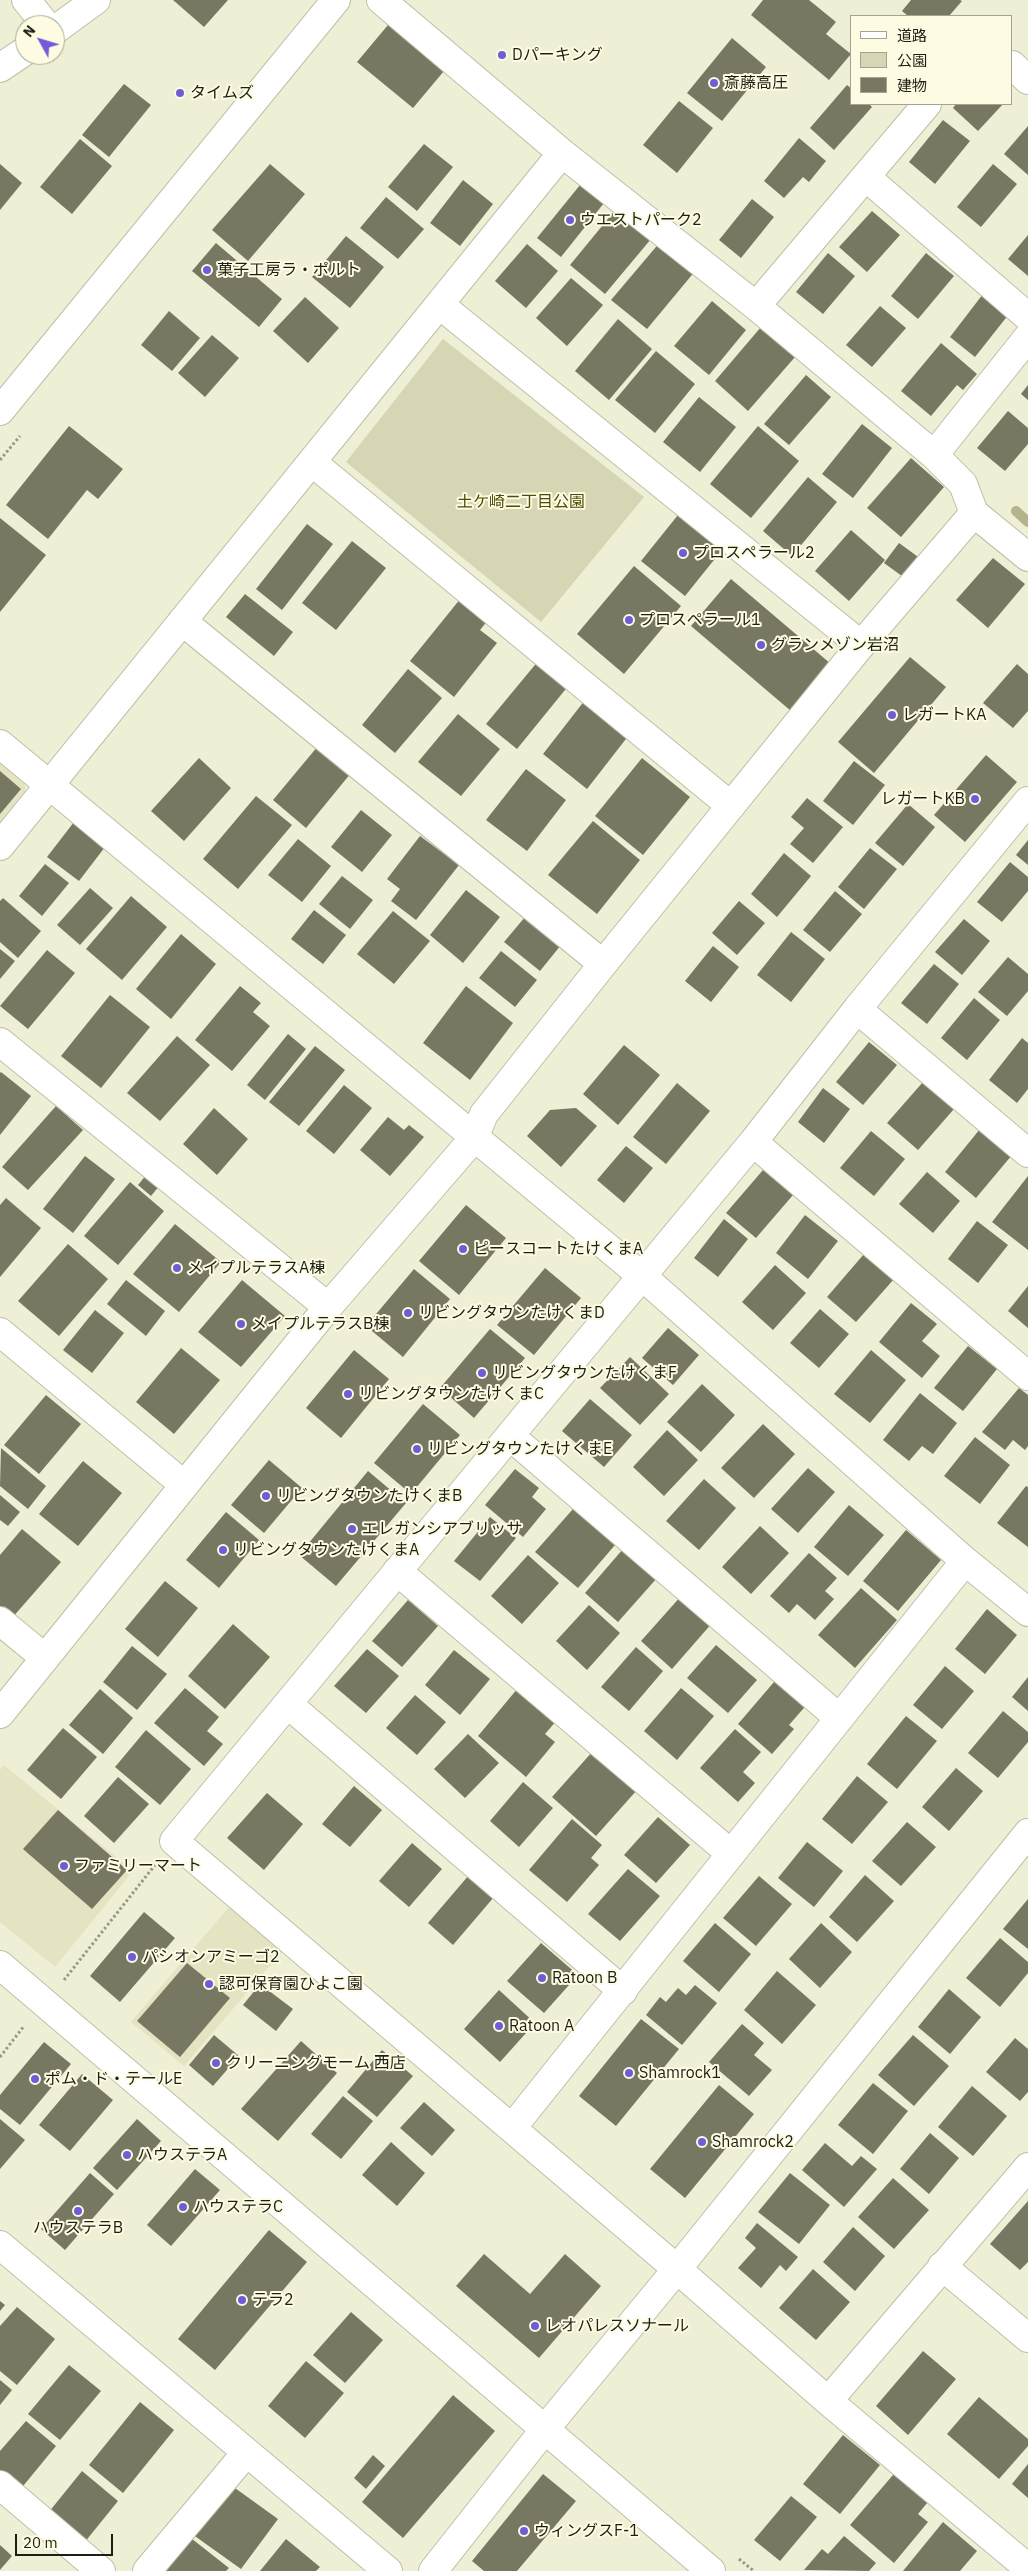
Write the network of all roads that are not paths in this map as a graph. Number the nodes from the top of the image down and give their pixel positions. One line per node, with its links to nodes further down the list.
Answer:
1 (26, 0): 5 (street)
2 (96, 0): 6 (street)
3 (336, 0): 18 (street)
4 (381, 0): 12 (street)
5 (38, 15)
6 (65, 23)
7 (15, 58): 9 (street)
8 (1013, 66): 10 (street)
9 (0, 68)
10 (1028, 80)
11 (926, 105): 13 (street)
12 (562, 153): 14 (street); 15 (street)
13 (866, 177): 15 (street); 16 (street)
14 (440, 305): 20 (street); 24 (street)
15 (756, 306): 19 (street)
16 (1028, 317)
17 (1028, 337): 19 (street)
18 (0, 411)
19 (934, 455): 21 (street)
20 (313, 463): 23 (street); 28 (street)
21 (974, 513): 22 (street); 24 (street)
22 (1028, 557)
23 (182, 620): 26 (street); 30 (street)
24 (861, 645): 28 (street)
25 (0, 744): 26 (street)
26 (50, 784): 29 (street); 33 (street)
27 (1028, 801): 31 (street)
28 (730, 806): 30 (street)
29 (0, 846)
30 (603, 964): 33 (street)
31 (857, 1009): 34 (street); 35 (street)
32 (0, 1042): 37 (street)
33 (474, 1138): 36 (street); 37 (street)
34 (753, 1142): 36 (street); 39 (street)
35 (1025, 1144)
36 (642, 1276): 40 (street); 42 (street)
37 (328, 1307): 41 (street)
38 (0, 1332): 41 (street)
39 (1028, 1376)
40 (510, 1436): 43 (street); 49 (street)
41 (184, 1484): 46 (street)
42 (966, 1561): 44 (street); 49 (street)
43 (398, 1571): 47 (street); 51 (street)
44 (1028, 1612)
45 (0, 1621): 46 (street)
46 (45, 1658): 48 (street)
47 (289, 1705): 53 (street); 54 (street)
48 (0, 1714)
49 (839, 1718): 51 (street)
50 (1028, 1833): 58 (street)
51 (730, 1853): 53 (street)
52 (0, 1964): 61 (street)
53 (623, 1991): 54 (street)
54 (512, 2128): 58 (street)
55 (1028, 2167): 57 (street)
56 (0, 2245): 62 (street)
57 (942, 2266): 59 (street); 60 (street)
58 (677, 2269): 60 (street); 61 (street)
59 (1028, 2338)
60 (828, 2401): 64 (street)
61 (545, 2429): 68 (street); 69 (street)
62 (246, 2453): 66 (street); 67 (street)
63 (0, 2485): 65 (street)
64 (1028, 2568)
65 (101, 2571)
66 (147, 2571)
67 (388, 2571)
68 (433, 2571)
69 (711, 2571)

